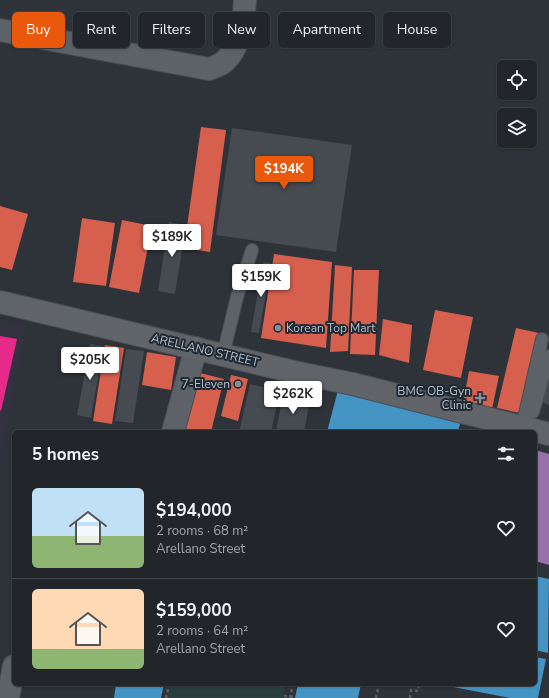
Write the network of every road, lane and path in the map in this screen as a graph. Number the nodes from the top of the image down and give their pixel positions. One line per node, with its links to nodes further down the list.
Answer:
1 (245, 0): 2 (street)
2 (0, 30)
3 (252, 250): 7 (lane)
4 (0, 302): 6 (highway, ARELLANO STREET)
5 (542, 339): 9 (lane)
6 (196, 348): 7 (highway, ARELLANO STREET); 10 (street)
7 (223, 355): 9 (highway, ARELLANO STREET)
8 (549, 356): 9 (lane)
9 (525, 428): 11 (highway, ARELLANO STREET)
10 (174, 430)
11 (533, 430)
12 (537, 431): 13 (highway, ARELLANO STREET)
13 (549, 434)
14 (12, 677): 22 (street)
15 (169, 686): 23 (path)
16 (293, 686): 20 (path)
17 (379, 686): 24 (path)
18 (419, 686): 25 (path)
19 (284, 696): 20 (path)
20 (290, 697): 21 (path)
21 (295, 697)
22 (8, 698)
23 (166, 698)
24 (376, 698)
25 (410, 698)

